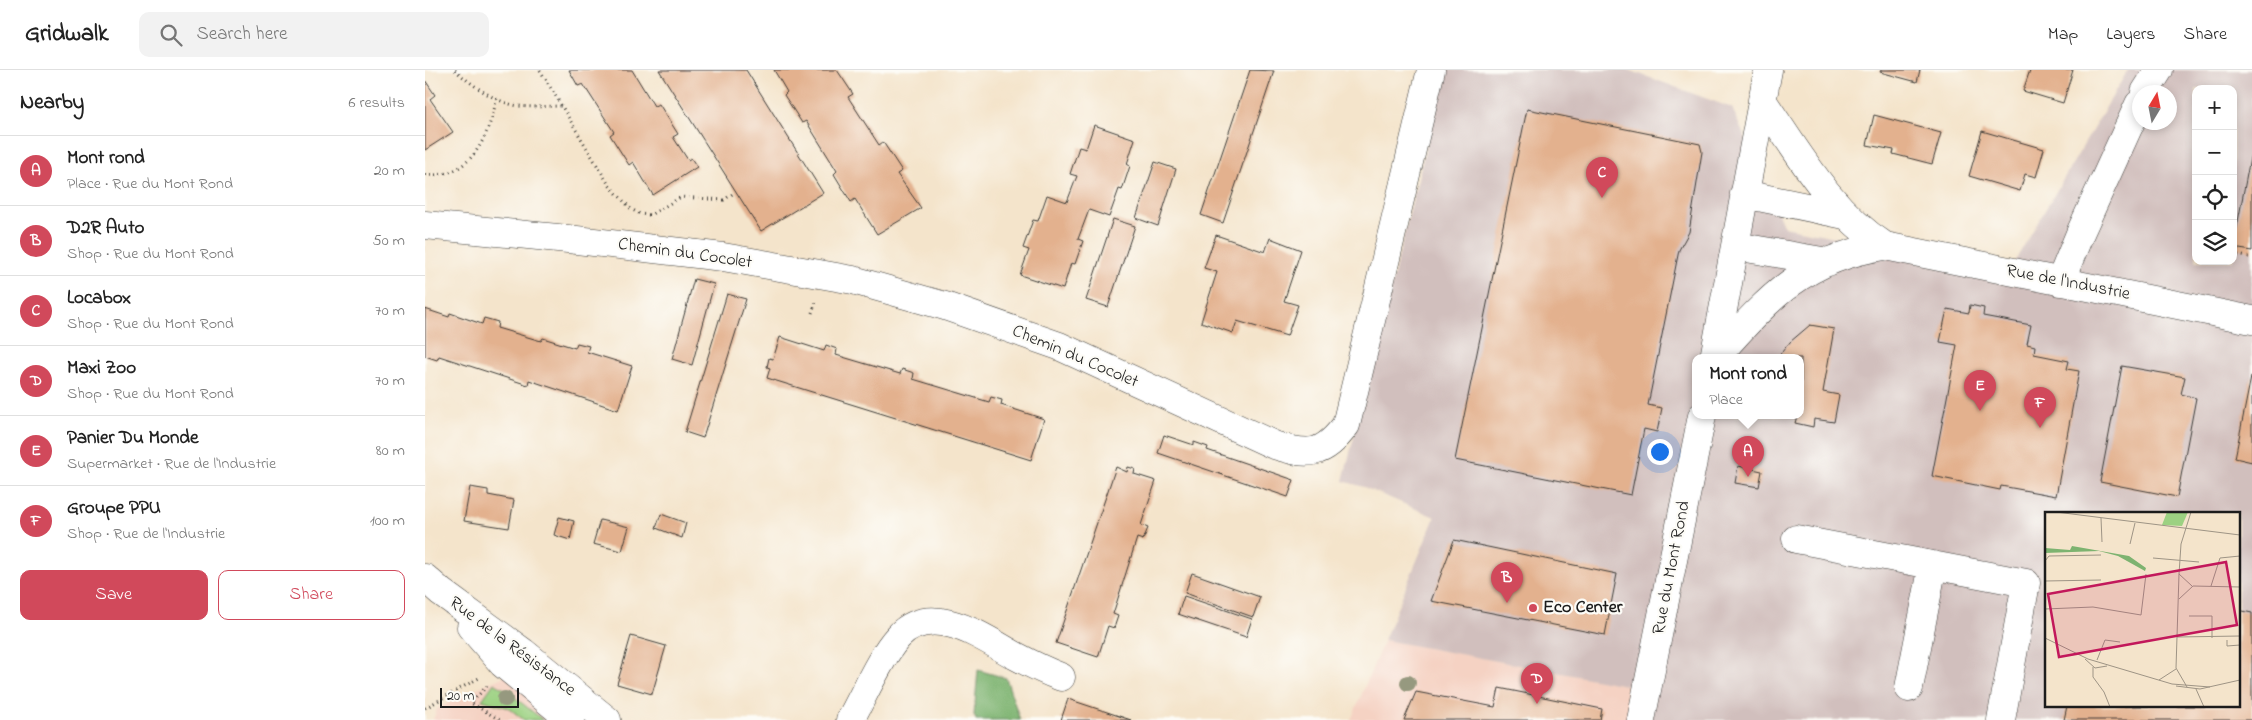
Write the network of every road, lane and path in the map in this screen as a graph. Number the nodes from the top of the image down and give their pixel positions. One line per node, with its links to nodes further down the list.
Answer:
1 (455, 70): 7 (path)
2 (540, 70): 8 (path)
3 (1431, 70): 15 (street, Chemin du Cocolet)
4 (1768, 70): 9 (street)
5 (2159, 70): 6 (street)
6 (2149, 85)
7 (497, 98): 8 (path); 11 (path)
8 (562, 106): 12 (path)
9 (1761, 108): 13 (street); 14 (street, Rue de l'Industrie)
10 (2132, 119): 21 (street)
11 (425, 175)
12 (735, 192)
13 (1744, 194): 14 (street); 16 (street)
14 (1845, 215): 17 (street, Rue de l'Industrie)
15 (425, 225)
16 (1735, 246): 20 (street); 25 (street)
17 (1885, 246): 20 (street, Rue de l'Industrie); 21 (street, Rue de l'Industrie)
18 (2237, 255): 19 (path)
19 (2252, 258)
20 (1828, 262): 26 (street, Rue de l'Industrie)
21 (2061, 282): 24 (street, Rue de l'Industrie)
22 (817, 298): 23 (path)
23 (812, 313)
24 (2252, 320)
25 (1715, 354)
26 (1718, 354)
27 (1701, 419): 39 (street, Rue du Mont Rond)
28 (1796, 539): 29 (street)
29 (1933, 566): 33 (street); 40 (street)
30 (433, 585): 31 (street, Rue de la Résistance); 37 (street, Rue de la Résistance)
31 (497, 673): 34 (path); 35 (path); 36 (street, Rue de la Résistance)
32 (1061, 678): 38 (street)
33 (1909, 688)
34 (425, 708)
35 (500, 720)
36 (571, 720)
37 (607, 720)
38 (850, 720)
39 (1641, 720)
40 (2001, 720)

